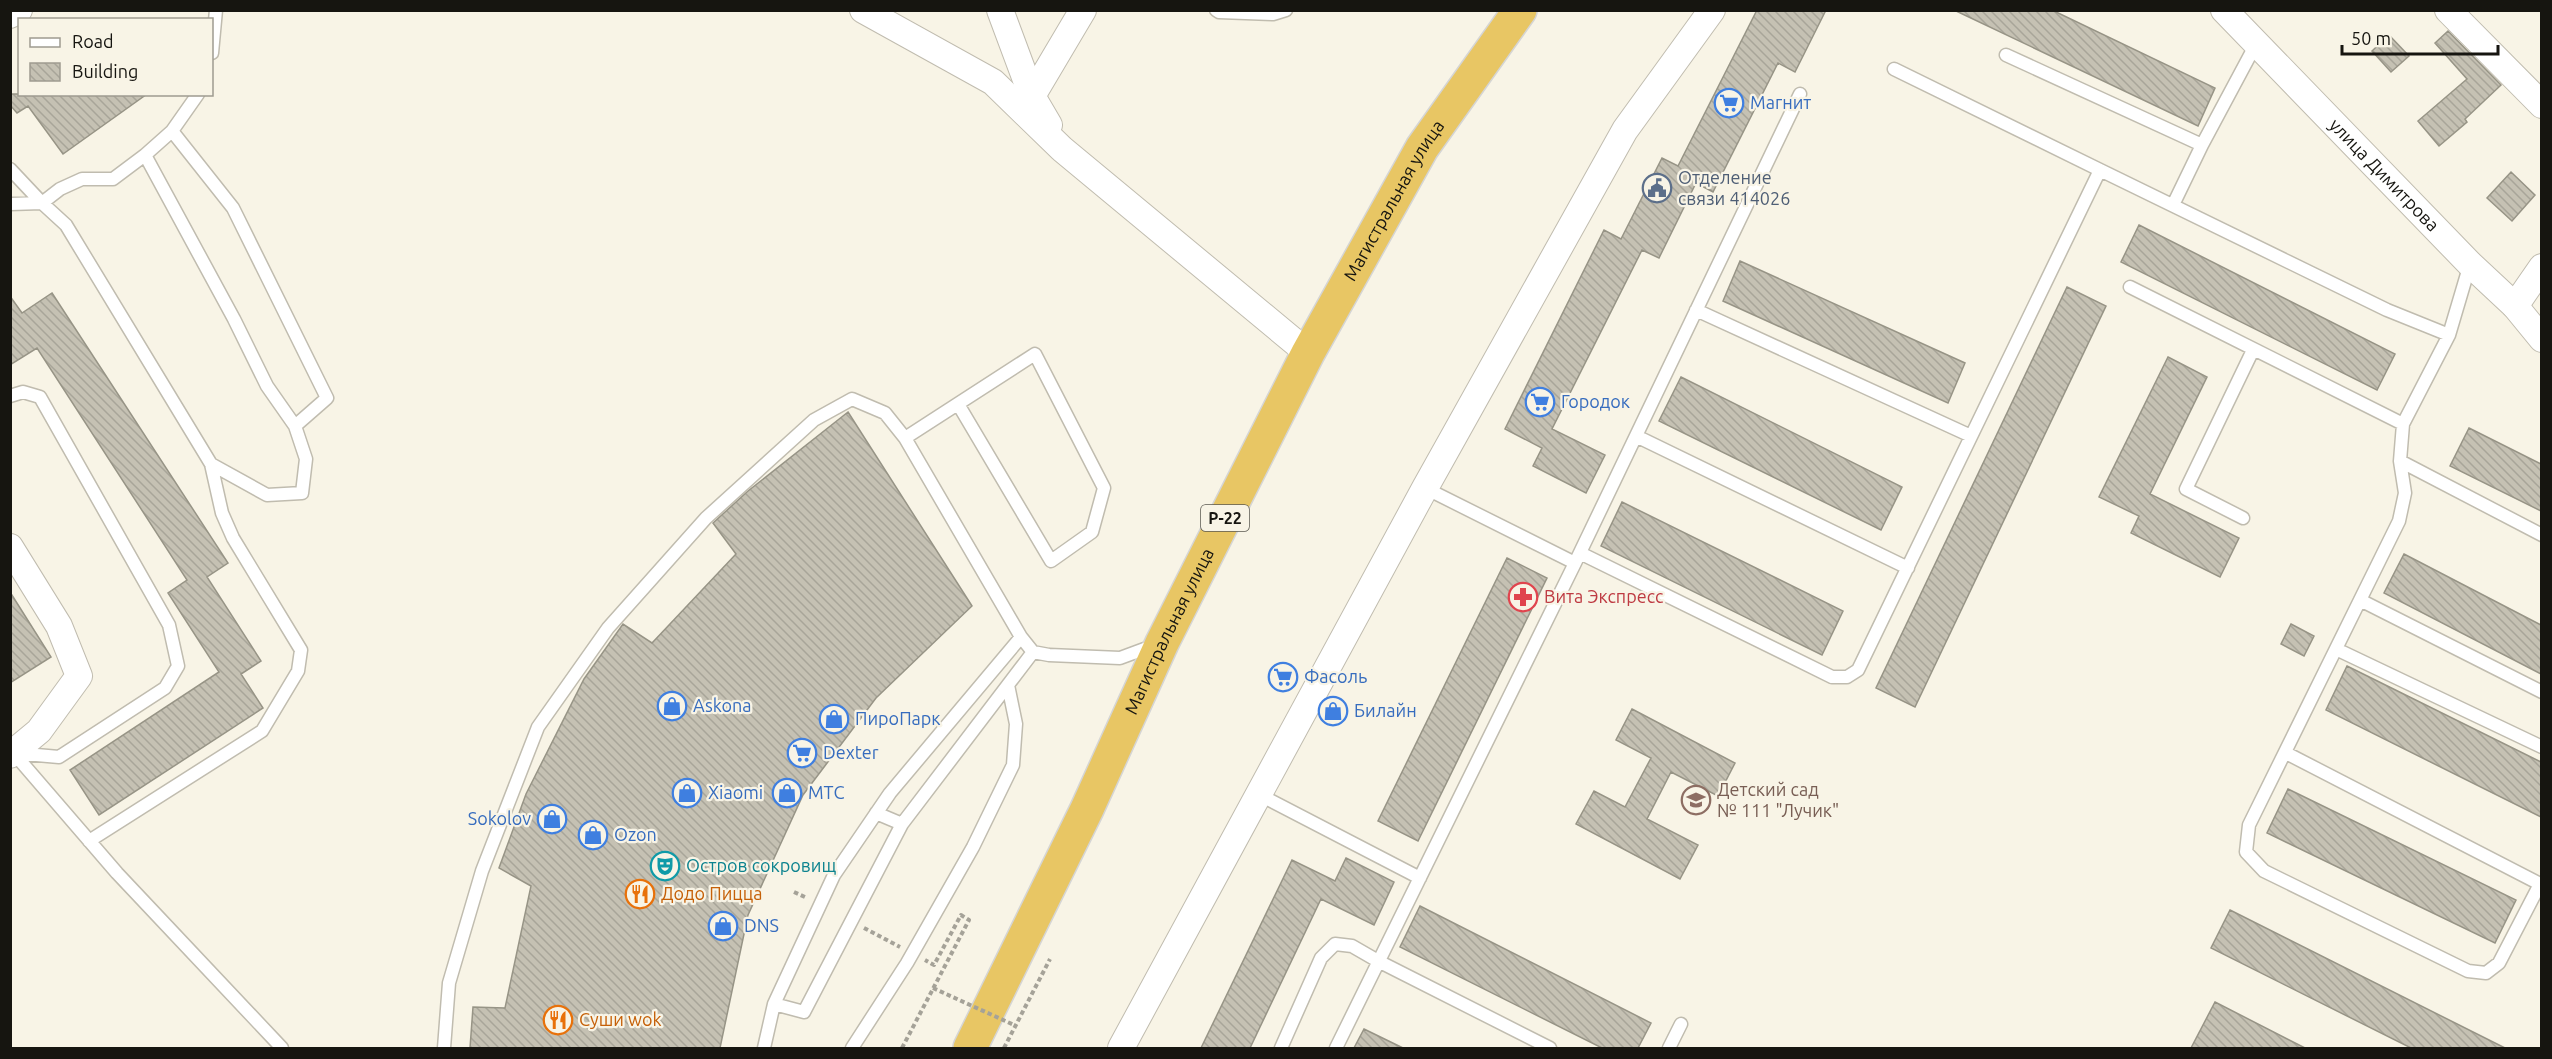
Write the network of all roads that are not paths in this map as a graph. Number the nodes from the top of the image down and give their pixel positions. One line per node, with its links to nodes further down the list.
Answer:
1 (19, 10): 12 (street)
2 (216, 10): 13 (lane)
3 (863, 10): 23 (street)
4 (1000, 10): 19 (street)
5 (1083, 10): 19 (street)
6 (1216, 10): 7 (lane)
7 (1286, 10)
8 (1520, 10): 38 (highway, Магистральная улица / Р-22)
9 (1712, 10): 48 (street)
10 (2224, 10): 14 (street, улица Димитрова)
11 (2448, 10): 20 (street)
12 (10, 15)
13 (213, 42)
14 (2256, 44): 22 (lane); 30 (street, улица Димитрова)
15 (2006, 56): 22 (lane)
16 (1894, 69): 26 (lane)
17 (1800, 94): 34 (lane)
18 (197, 96): 21 (lane)
19 (1032, 96): 23 (street)
20 (2541, 105)
21 (172, 131): 24 (lane); 42 (lane)
22 (2202, 145): 29 (lane)
23 (1062, 149): 38 (street)
24 (145, 155): 27 (lane); 42 (lane)
25 (10, 169): 27 (lane)
26 (2100, 170): 29 (lane); 44 (lane)
27 (42, 202): 28 (lane); 47 (lane)
28 (10, 204)
29 (2173, 205): 35 (lane)
30 (2470, 264): 33 (street, улица Димитрова); 35 (lane)
31 (2541, 267): 33 (street)
32 (2130, 287): 37 (lane)
33 (2515, 306): 36 (street, улица Димитрова)
34 (1696, 310): 43 (lane); 44 (lane)
35 (2449, 336): 41 (lane)
36 (2541, 336)
37 (2253, 350): 41 (lane); 49 (lane)
38 (1308, 353): 56 (highway, Магистральная улица / Р-22)
39 (10, 396): 62 (lane)
40 (958, 404): 40 (lane); 45 (lane)
41 (2403, 424): 46 (lane)
42 (295, 426): 47 (lane)
43 (1636, 436): 52 (lane); 53 (lane)
44 (1971, 436): 53 (lane)
45 (905, 438): 55 (lane); 73 (lane)
46 (2400, 461): 50 (lane); 54 (lane)
47 (211, 464): 67 (lane)
48 (1425, 488): 52 (lane); 64 (street)
49 (2243, 518)
50 (2541, 535)
51 (10, 547): 62 (street)
52 (1578, 558): 53 (lane); 68 (lane)
53 (1908, 568)
54 (2360, 600): 57 (lane); 60 (lane)
55 (1021, 637): 58 (lane); 65 (lane)
56 (1162, 643): 58 (lane); 76 (highway, Магистральная улица / Р-22)
57 (2336, 650): 61 (lane); 63 (lane)
58 (1033, 652): 59 (lane)
59 (1008, 686): 66 (lane); 75 (lane)
60 (2541, 692)
61 (2541, 747)
62 (11, 753): 67 (lane)
63 (2286, 753): 63 (lane)
64 (1257, 794): 68 (lane); 77 (street)
65 (876, 813): 66 (lane); 70 (lane)
66 (902, 824): 70 (lane)
67 (89, 841): 72 (lane)
68 (1419, 878): 69 (lane)
69 (1378, 961): 78 (lane); 79 (lane); 80 (lane)
70 (774, 1004): 74 (lane)
71 (1681, 1024): 81 (lane)
72 (282, 1048)
73 (444, 1048)
74 (764, 1048)
75 (852, 1048)
76 (970, 1048)
77 (1121, 1048)
78 (1281, 1048)
79 (1336, 1048)
80 (1550, 1048)
81 (1669, 1048)

